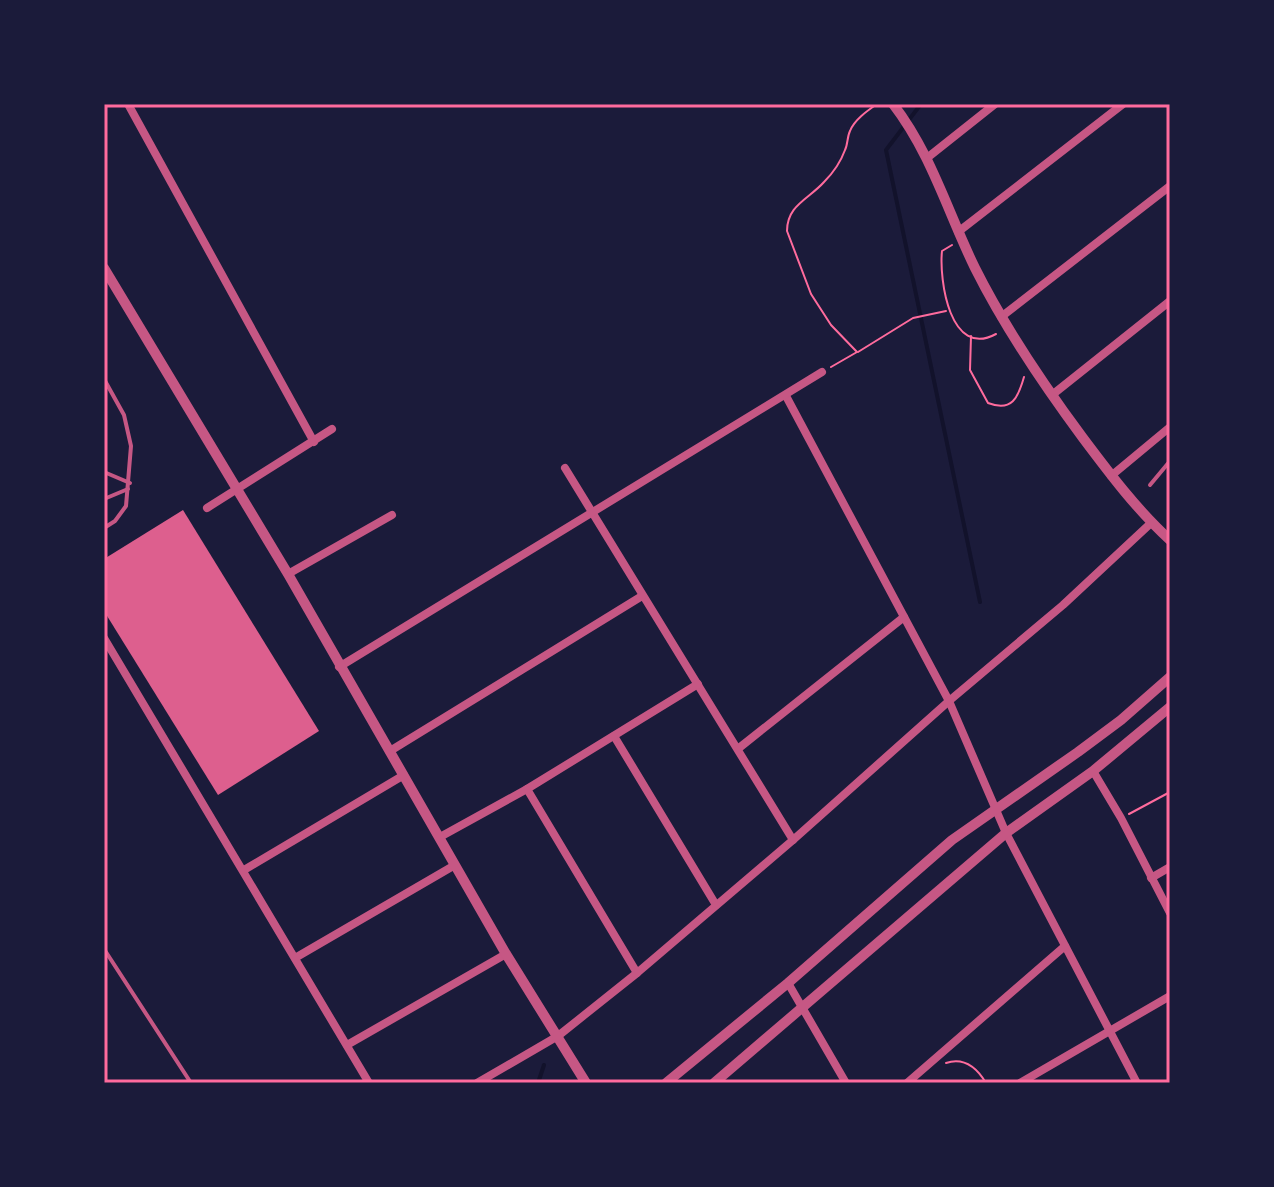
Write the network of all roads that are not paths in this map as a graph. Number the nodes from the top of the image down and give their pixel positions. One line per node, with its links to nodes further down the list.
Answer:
1 (128, 104): 17 (street)
2 (893, 104): 5 (street)
3 (995, 104): 5 (street)
4 (1123, 104): 7 (street)
5 (927, 158): 7 (street)
6 (1170, 186): 10 (street)
7 (960, 236): 10 (street)
8 (104, 268): 24 (street)
9 (1170, 301): 13 (street)
10 (1001, 317): 13 (street)
11 (822, 372): 14 (street)
12 (104, 379): 23 (lane)
13 (1052, 395): 21 (street)
14 (786, 396): 27 (street); 34 (street)
15 (1170, 427): 21 (street)
16 (332, 429): 17 (street)
17 (314, 442): 24 (street)
18 (1170, 461): 22 (lane)
19 (565, 468): 27 (street)
20 (104, 472): 23 (lane)
21 (1111, 476): 29 (street)
22 (1150, 485)
23 (129, 486): 25 (lane); 30 (lane)
24 (238, 491): 26 (street); 32 (street)
25 (104, 499)
26 (207, 508)
27 (592, 511): 33 (street); 36 (street)
28 (392, 515): 32 (street)
29 (1151, 523): 31 (street); 39 (street)
30 (104, 528)
31 (1170, 540)
32 (288, 574): 36 (street)
33 (642, 596): 38 (street); 43 (street)
34 (904, 617): 39 (street); 42 (street)
35 (104, 638): 53 (street)
36 (339, 667): 43 (street)
37 (1170, 677): 47 (street)
38 (698, 684): 41 (street); 42 (street)
39 (949, 701): 47 (street); 50 (street)
40 (1170, 707): 44 (street)
41 (614, 736): 46 (street); 55 (street)
42 (739, 748): 50 (street)
43 (390, 751): 45 (street)
44 (1093, 771): 48 (street); 54 (street)
45 (404, 775): 49 (street); 53 (street)
46 (527, 789): 49 (street); 61 (street)
47 (995, 808): 48 (street); 62 (street)
48 (1006, 833): 57 (street); 64 (street)
49 (440, 837): 51 (street)
50 (793, 840): 55 (street)
51 (455, 865): 59 (street); 60 (street)
52 (1170, 867): 54 (street)
53 (244, 870): 60 (street)
54 (1151, 878): 56 (street)
55 (716, 905): 61 (street)
56 (1170, 913)
57 (1065, 946): 65 (street); 75 (street)
58 (104, 949): 68 (lane)
59 (506, 954): 66 (street); 67 (street)
60 (295, 958): 67 (street)
61 (637, 973): 66 (street)
62 (788, 983): 64 (street); 72 (street)
63 (1170, 996): 65 (street)
64 (803, 1008): 73 (street); 74 (street)
65 (1109, 1031): 76 (street); 77 (street)
66 (558, 1036): 70 (street); 71 (street)
67 (347, 1045): 69 (street)
68 (191, 1083)
69 (369, 1083)
70 (477, 1083)
71 (586, 1083)
72 (666, 1083)
73 (714, 1083)
74 (846, 1083)
75 (907, 1083)
76 (1020, 1083)
77 (1137, 1083)

